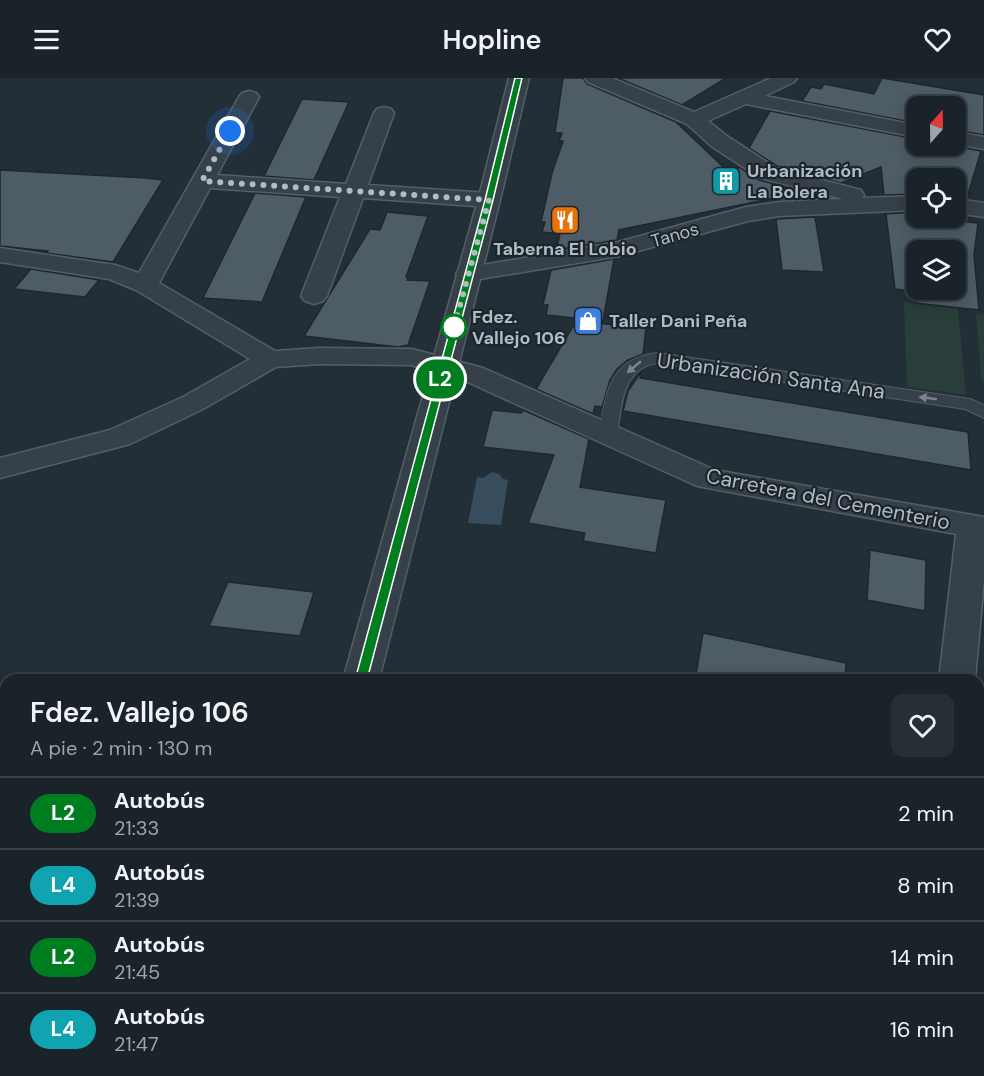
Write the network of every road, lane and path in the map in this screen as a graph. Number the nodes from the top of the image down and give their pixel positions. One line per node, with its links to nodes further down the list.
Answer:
1 (519, 78): 13 (street)
2 (595, 78): 7 (street, Tanos)
3 (787, 78): 5 (street)
4 (249, 97): 11 (street)
5 (746, 98): 7 (street); 8 (street)
6 (384, 113): 12 (street)
7 (694, 120): 14 (street, Tanos)
8 (906, 128)
9 (966, 140): 10 (street)
10 (984, 143)
11 (202, 181): 12 (street); 20 (street)
12 (354, 191): 13 (street); 21 (street)
13 (489, 200): 19 (street)
14 (884, 203): 15 (street, Tanos); 19 (street, Tanos)
15 (906, 203)
16 (966, 207): 17 (street)
17 (984, 210)
18 (0, 255): 20 (street)
19 (468, 274): 23 (street)
20 (145, 285): 22 (street)
21 (314, 296)
22 (270, 359): 23 (street, Carretera del Cementerio); 26 (street)
23 (443, 364): 25 (street, Carretera del Cementerio); 28 (street)
24 (984, 413): 25 (lane, Urbanización Santa Ana, one-way to 25)
25 (608, 436): 27 (street, Carretera del Cementerio)
26 (0, 468)
27 (978, 527): 29 (street)
28 (363, 674)
29 (958, 674)

